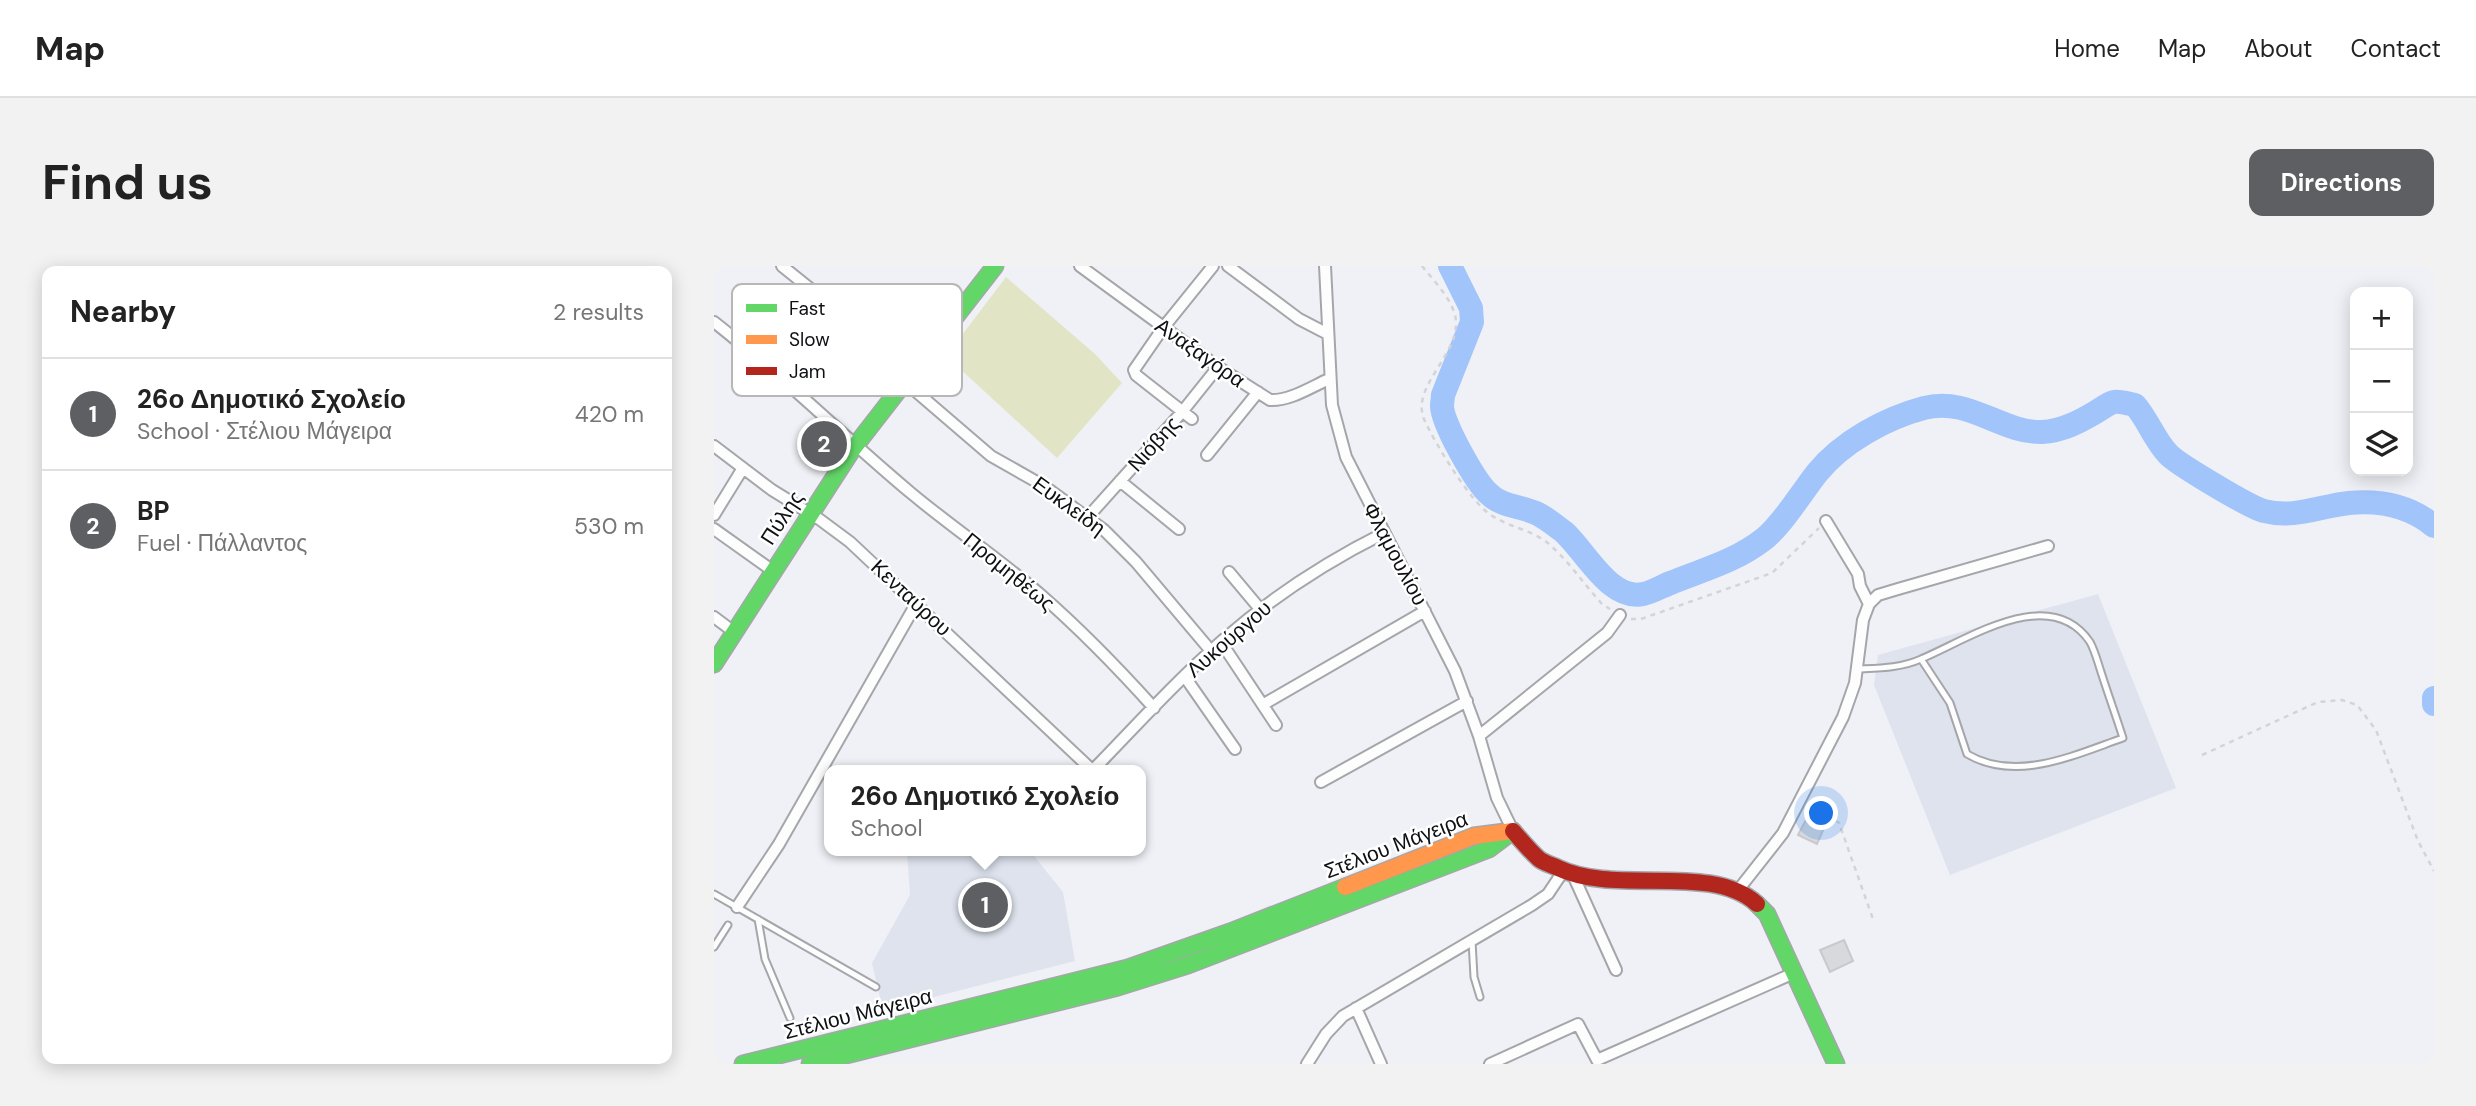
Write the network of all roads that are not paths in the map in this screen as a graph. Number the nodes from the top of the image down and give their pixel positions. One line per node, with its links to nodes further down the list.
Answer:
1 (782, 266): 7 (street, Ευκλείδη)
2 (995, 266): 8 (main road, Πύλης)
3 (1080, 266): 10 (street, Αναξαγόρα)
4 (1213, 266): 10 (street)
5 (1228, 266): 11 (street)
6 (1325, 266): 11 (street, Φλαμουλίου)
7 (803, 284)
8 (962, 309)
9 (714, 322): 12 (street, Προμηθέως)
10 (1163, 328): 13 (street, Αναξαγόρα); 19 (street)
11 (1326, 332): 14 (street, Φλαμουλίου)
12 (732, 338)
13 (1219, 367): 15 (street, Αναξαγόρα); 19 (street, Νιόβης)
14 (1329, 379): 15 (street, Αναξαγόρα); 32 (street, Φλαμουλίου)
15 (1258, 392): 23 (street)
16 (797, 396): 22 (street, Προμηθέως)
17 (896, 396): 22 (main road, Πύλης)
18 (929, 396): 28 (street, Ευκλείδη)
19 (1182, 412): 20 (street); 25 (street, Νιόβης)
20 (1192, 419)
21 (714, 446): 24 (street, Κενταύρου)
22 (855, 448): 26 (main road, Πύλης); 51 (street, Προμηθέως)
23 (1207, 455)
24 (743, 468): 26 (street, Κενταύρου); 27 (street)
25 (1121, 481): 28 (street, Νιόβης); 31 (street)
26 (809, 514): 34 (main road, Πύλης); 36 (street, Κενταύρου)
27 (714, 515)
28 (1087, 518): 44 (street, Ευκλείδη)
29 (1826, 520): 37 (street)
30 (714, 529): 34 (street)
31 (1179, 529)
32 (1384, 533): 38 (street, Λυκούργου); 39 (street, Φλαμουλίου)
33 (2048, 546): 37 (street)
34 (773, 571): 42 (main road, Πύλης)
35 (1229, 572): 38 (street)
36 (916, 604): 55 (street); 56 (street, Κενταύρου)
37 (1869, 604): 47 (street)
38 (1261, 609): 43 (street, Λυκούργου)
39 (1425, 611): 49 (street, Φλαμουλίου); 50 (street)
40 (1620, 615): 53 (street)
41 (714, 617): 42 (street)
42 (734, 632): 46 (main road, Πύλης)
43 (1221, 642): 44 (street, Λυκούργου); 50 (street)
44 (1211, 651): 48 (street, Λυκούργου)
45 (1921, 659): 45 (lane); 47 (lane)
46 (714, 664)
47 (1858, 669): 62 (street)
48 (1185, 677): 51 (street, Λυκούργου); 54 (street)
49 (1466, 701): 53 (street, Φλαμουλίου); 59 (street)
50 (1264, 704): 52 (street)
51 (1154, 708): 57 (street, Λυκούργου)
52 (1276, 725)
53 (1479, 736): 60 (street, Φλαμουλίου)
54 (1235, 749)
55 (824, 765)
56 (1088, 765)
57 (1098, 765)
58 (824, 766): 64 (street)
59 (1321, 782)
60 (1513, 831): 61 (main road); 75 (main road, Στέλιου Μάγειρα); 76 (main road, Στέλιου Μάγειρα)
61 (1568, 874): 62 (main road); 67 (street); 69 (street)
62 (1739, 889): 70 (main road)
63 (714, 894): 64 (lane)
64 (737, 907): 65 (lane)
65 (758, 919): 71 (lane); 74 (lane)
66 (728, 925): 68 (lane)
67 (1472, 941): 72 (lane); 73 (street)
68 (714, 947)
69 (1616, 970)
70 (1794, 973): 79 (street); 80 (main road)
71 (876, 987)
72 (1480, 997)
73 (1356, 1008): 77 (street); 78 (street)
74 (790, 1018)
75 (743, 1064)
76 (810, 1064)
77 (1307, 1064)
78 (1381, 1064)
79 (1490, 1064)
80 (1836, 1064)

